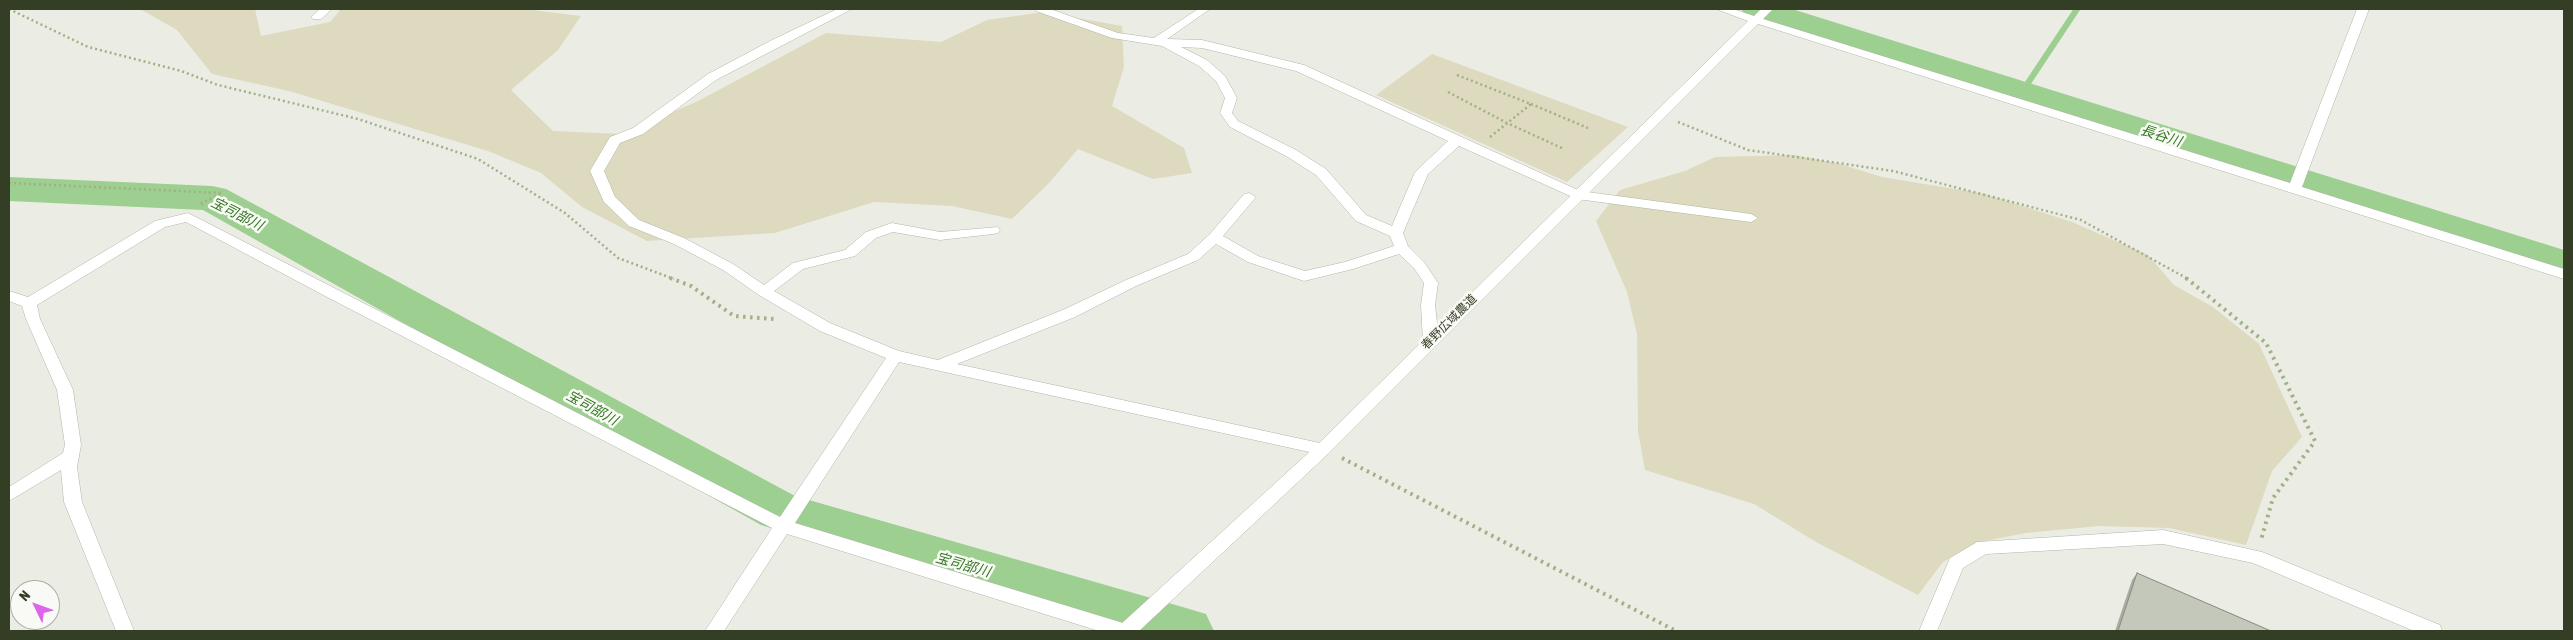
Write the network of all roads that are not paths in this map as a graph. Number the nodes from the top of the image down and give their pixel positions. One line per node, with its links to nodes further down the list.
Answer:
1 (326, 9): 8 (street)
2 (846, 9): 21 (street)
3 (1040, 9): 10 (street)
4 (1205, 9): 10 (street)
5 (1722, 9): 9 (street)
6 (1767, 9): 9 (street, 春野広域農道)
7 (2363, 9): 12 (street)
8 (317, 17)
9 (1756, 20): 12 (street); 13 (street, 春野広域農道)
10 (1157, 42): 11 (street); 17 (street)
11 (1457, 140): 13 (street); 17 (street)
12 (2295, 188): 20 (street)
13 (1577, 195): 15 (street); 24 (street, 春野広域農道)
14 (1249, 197): 18 (street)
15 (1751, 218)
16 (993, 230): 21 (street)
17 (1396, 233): 19 (street)
18 (1215, 237): 19 (street); 26 (street)
19 (1402, 248): 24 (street)
20 (2564, 274)
21 (764, 292): 25 (street)
22 (9, 296): 23 (street)
23 (29, 303): 28 (street); 30 (street)
24 (1431, 340): 27 (street, 春野広域農道)
25 (895, 356): 26 (street); 30 (street)
26 (940, 365): 27 (street)
27 (1323, 449): 31 (street, 春野広域農道)
28 (71, 456): 29 (street); 32 (street)
29 (9, 495)
30 (783, 526): 31 (street); 33 (street)
31 (1128, 629)
32 (125, 631)
33 (714, 631)
34 (1928, 631): 35 (street)
35 (2433, 631)

